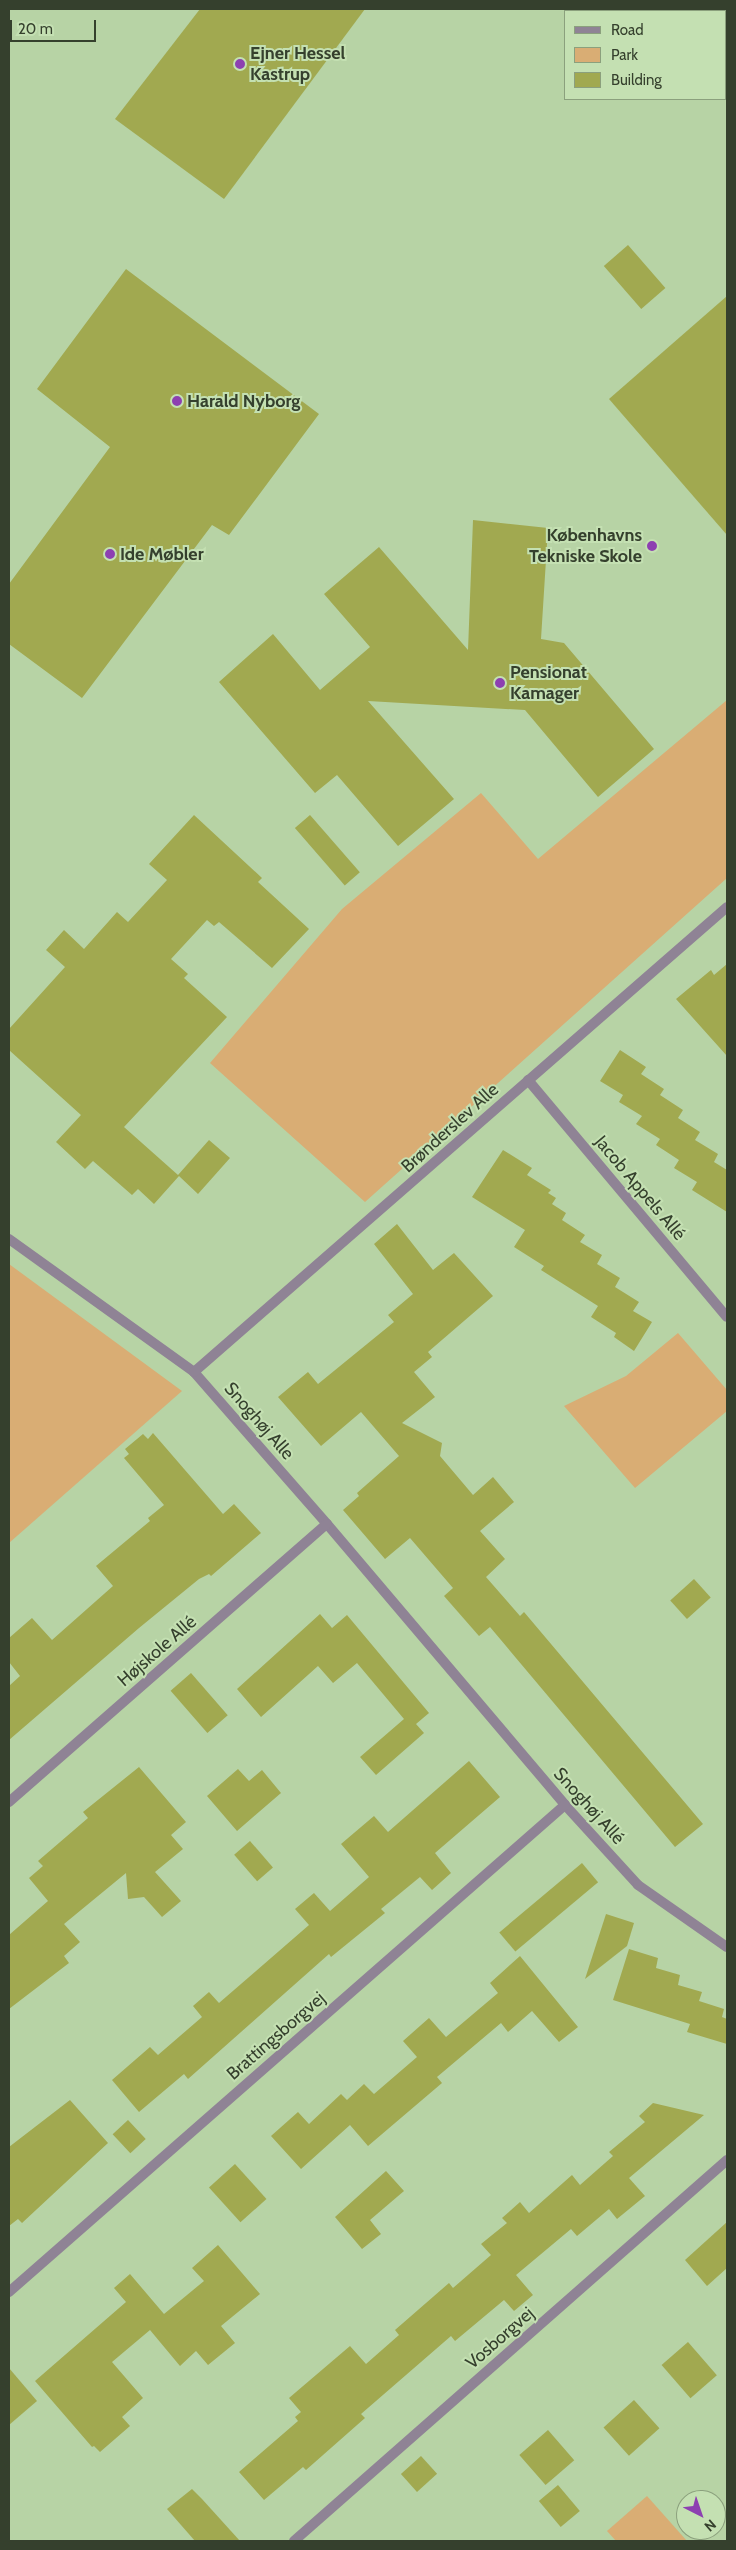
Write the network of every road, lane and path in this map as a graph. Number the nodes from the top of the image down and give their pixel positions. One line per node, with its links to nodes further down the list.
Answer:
1 (727, 907): 2 (street, Brønderslev Alle)
2 (528, 1080): 4 (street, Jacob Appels Allé); 5 (street, Brønderslev Alle)
3 (9, 1239): 5 (street, Snoghøj Alle)
4 (727, 1317)
5 (194, 1372): 6 (street, Snoghøj Alle)
6 (327, 1524): 7 (street, Snoghøj Alle); 8 (street, Højskole Allé)
7 (448, 1665): 9 (street, Snoghøj Allé)
8 (9, 1802)
9 (565, 1805): 10 (street, Snoghøj Allé); 12 (street, Brattingsborgvej)
10 (727, 1947)
11 (727, 2160): 13 (street, Vosborgvej)
12 (9, 2292)
13 (294, 2541)

